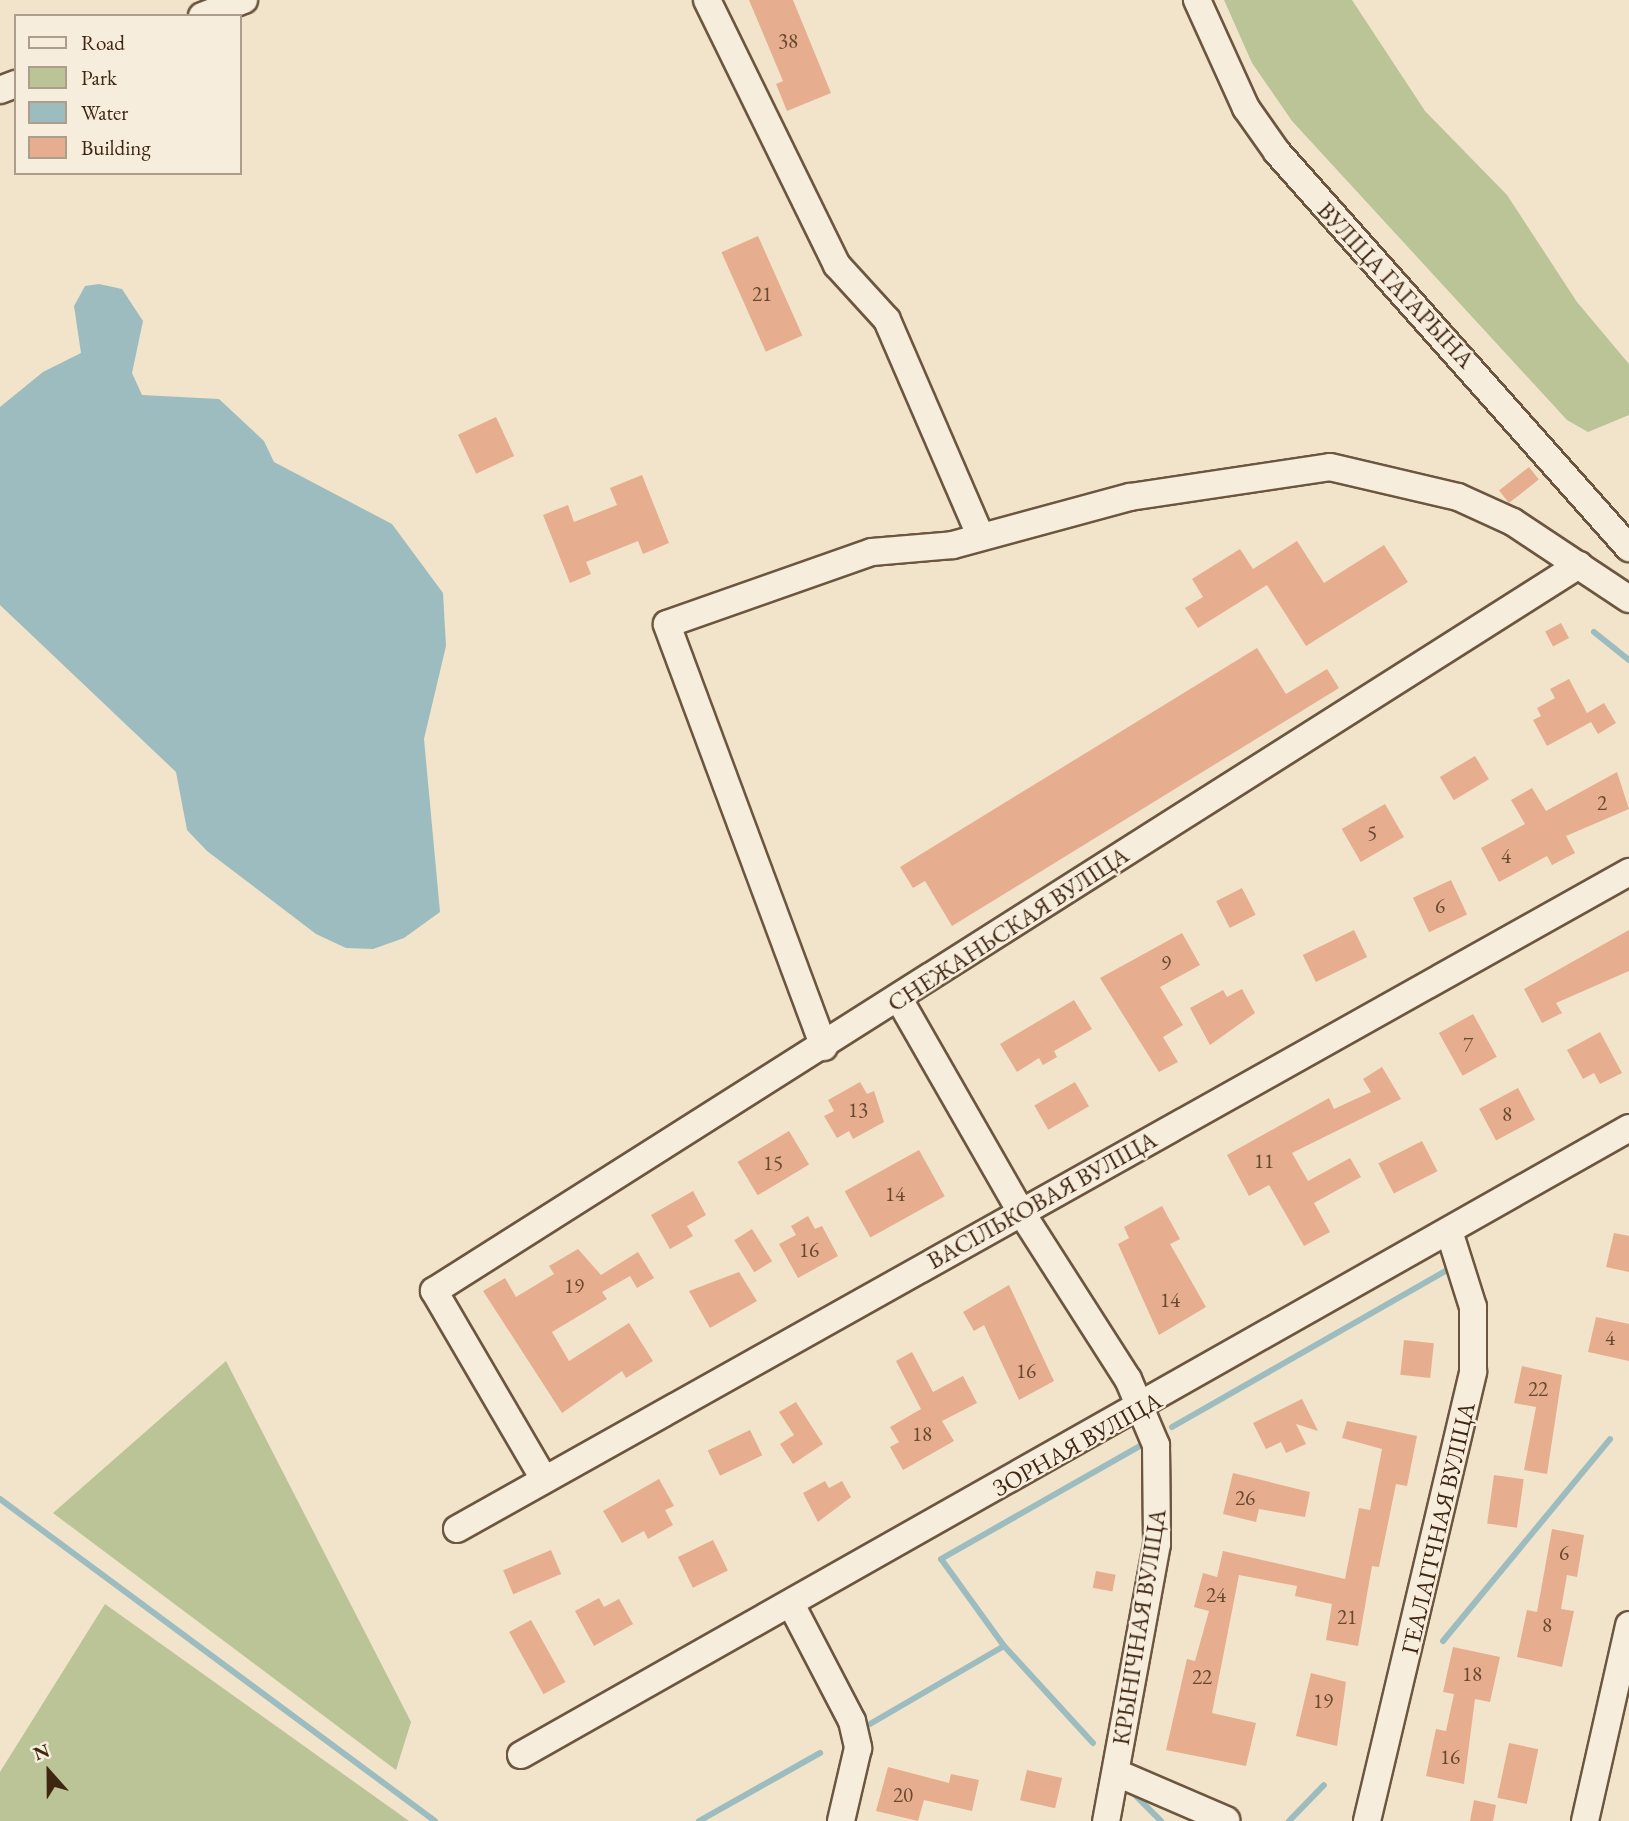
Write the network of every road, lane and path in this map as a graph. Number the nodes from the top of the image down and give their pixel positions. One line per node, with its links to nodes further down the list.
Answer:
1 (244, 0): 4 (street)
2 (707, 0): 5 (street)
3 (1197, 0): 6 (street, ВУЛІЦА ГАГАРЫНА)
4 (207, 14)
5 (981, 537): 7 (street); 11 (street)
6 (1629, 548)
7 (1579, 565): 8 (street); 10 (street, СНЕЖАНЬСКАЯ ВУЛІЦА)
8 (1629, 599)
9 (1629, 872): 13 (street, ВАСІЛЬКОВАЯ ВУЛІЦА)
10 (899, 999): 11 (street, СНЕЖАНЬСКАЯ ВУЛІЦА); 13 (street, КРЫНІЧНАЯ ВУЛІЦА)
11 (824, 1047): 16 (street, СНЕЖАНЬСКАЯ ВУЛІЦА)
12 (1629, 1128): 14 (street, ЗОРНАЯ ВУЛІЦА)
13 (1021, 1212): 15 (street, КРЫНІЧНАЯ ВУЛІЦА); 16 (street, ВАСІЛЬКОВАЯ ВУЛІЦА)
14 (1450, 1234): 15 (street, ЗОРНАЯ ВУЛІЦА); 25 (street, ГЕАЛАГІЧНАЯ ВУЛІЦА)
15 (1140, 1409): 18 (street, ЗОРНАЯ ВУЛІЦА); 21 (street, КРЫНІЧНАЯ ВУЛІЦА)
16 (544, 1479): 17 (street, ВАСІЛЬКОВАЯ ВУЛІЦА)
17 (457, 1529)
18 (790, 1604): 20 (street, ЗОРНАЯ ВУЛІЦА); 23 (street)
19 (1628, 1630): 26 (street)
20 (521, 1755)
21 (1116, 1773): 22 (street); 24 (street, КРЫНІЧНАЯ ВУЛІЦА)
22 (1226, 1820)
23 (841, 1821)
24 (1107, 1821)
25 (1367, 1821)
26 (1585, 1821)

